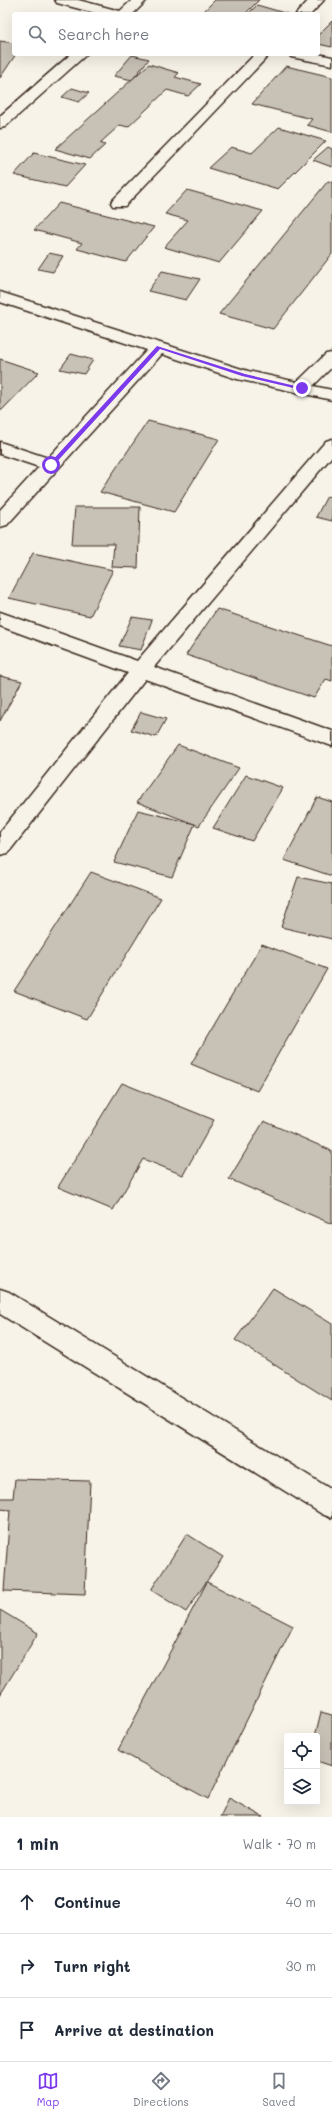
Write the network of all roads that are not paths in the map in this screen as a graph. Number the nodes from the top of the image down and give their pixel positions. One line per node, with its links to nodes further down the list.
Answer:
1 (62, 0): 4 (street)
2 (140, 0): 5 (street)
3 (317, 0): 6 (street)
4 (107, 12)
5 (127, 12)
6 (305, 12)
7 (78, 56): 11 (street)
8 (261, 56): 12 (street)
9 (306, 56): 10 (street)
10 (332, 61)
11 (0, 124)
12 (119, 203)
13 (0, 297): 14 (street)
14 (159, 347): 16 (street); 20 (street)
15 (332, 358): 16 (street)
16 (302, 388): 17 (street)
17 (332, 395)
18 (332, 445): 23 (street)
19 (0, 448): 20 (street)
20 (51, 465): 21 (street)
21 (0, 521)
22 (0, 619): 23 (street)
23 (141, 670): 24 (street); 25 (street)
24 (332, 739)
25 (0, 847)
26 (0, 1300): 27 (street)
27 (332, 1505)

